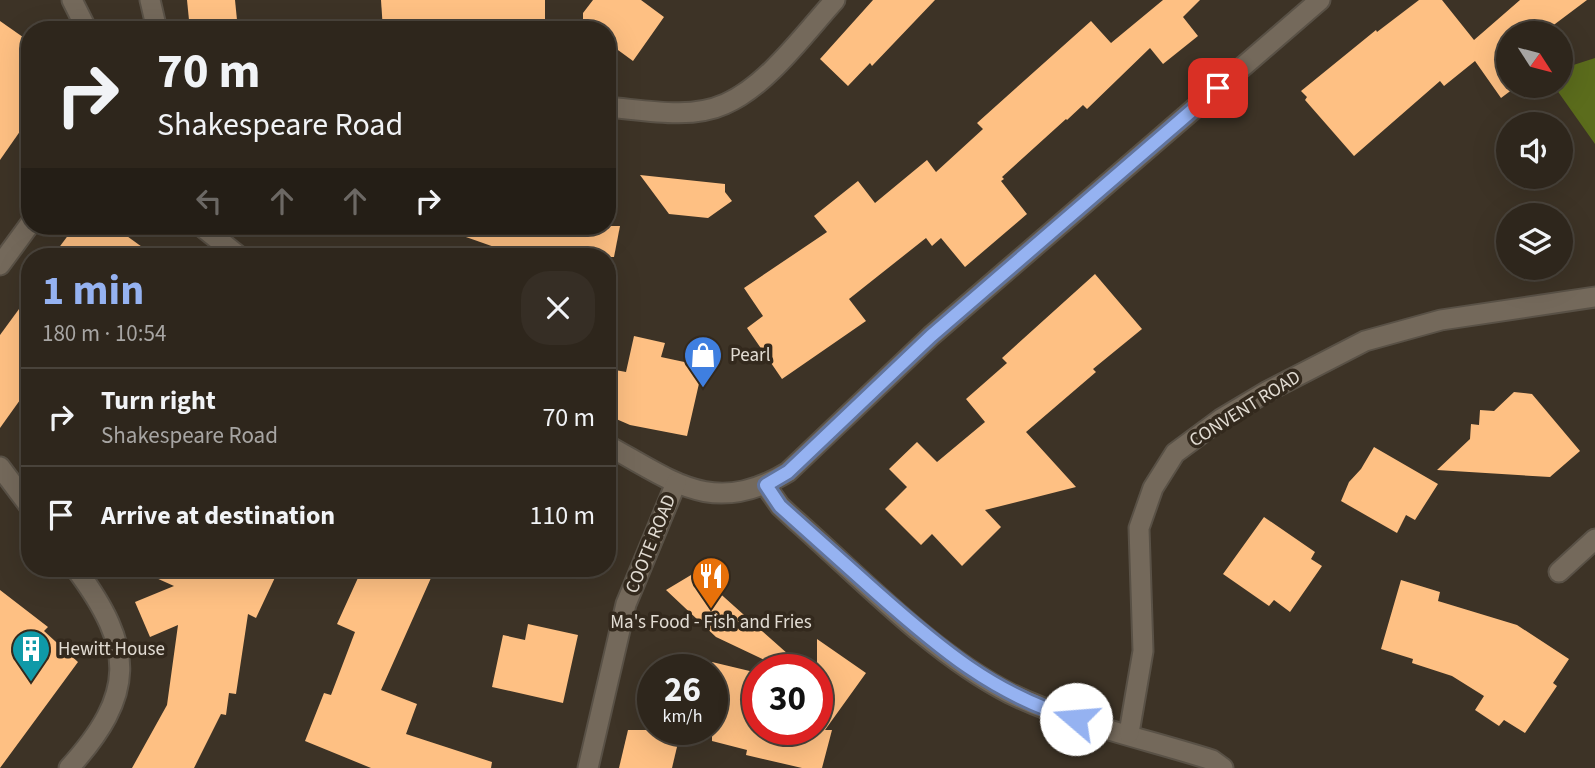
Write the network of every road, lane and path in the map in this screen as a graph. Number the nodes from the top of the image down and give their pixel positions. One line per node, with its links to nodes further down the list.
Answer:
1 (72, 0): 5 (street)
2 (150, 0): 6 (street)
3 (835, 0): 7 (street)
4 (1320, 0): 16 (street)
5 (82, 21)
6 (155, 21)
7 (616, 108)
8 (22, 235): 11 (street)
9 (209, 235): 10 (street)
10 (227, 248)
11 (0, 265)
12 (1595, 297): 21 (street, CONVENT ROAD)
13 (616, 450): 15 (street)
14 (0, 467): 17 (street)
15 (676, 483): 16 (street); 23 (street, COOTE ROAD)
16 (766, 485): 21 (street)
17 (21, 495)
18 (1595, 539): 19 (street)
19 (1559, 572)
20 (81, 577): 22 (street)
21 (1129, 733): 24 (street)
22 (69, 768)
23 (588, 768)
24 (1223, 768)

